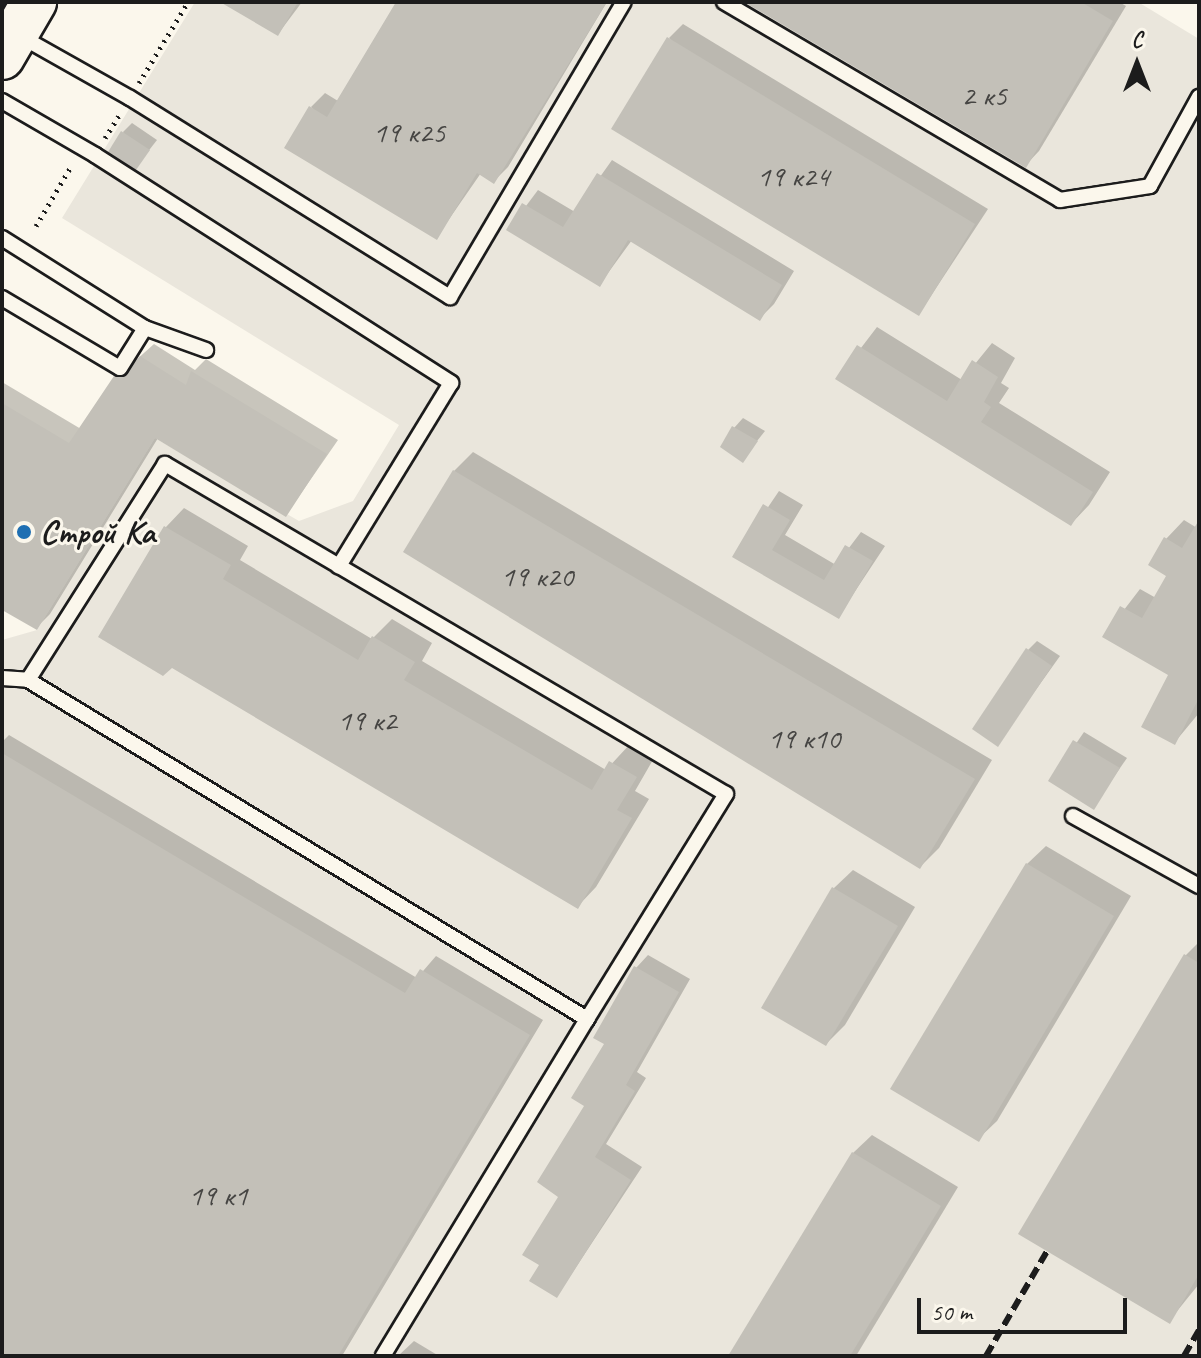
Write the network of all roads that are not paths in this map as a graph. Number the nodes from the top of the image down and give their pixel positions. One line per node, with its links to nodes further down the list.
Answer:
1 (624, 2): 3 (lane)
2 (724, 2): 4 (lane)
3 (17, 31)
4 (1199, 97)
5 (2, 101): 10 (lane)
6 (2, 238): 8 (lane)
7 (2, 298): 8 (lane)
8 (145, 328): 9 (lane)
9 (206, 350)
10 (339, 566): 12 (lane); 15 (lane)
11 (2, 678): 12 (lane)
12 (28, 680): 15 (lane)
13 (1073, 816): 14 (lane)
14 (1199, 886)
15 (587, 1019): 16 (lane)
16 (383, 1356)

